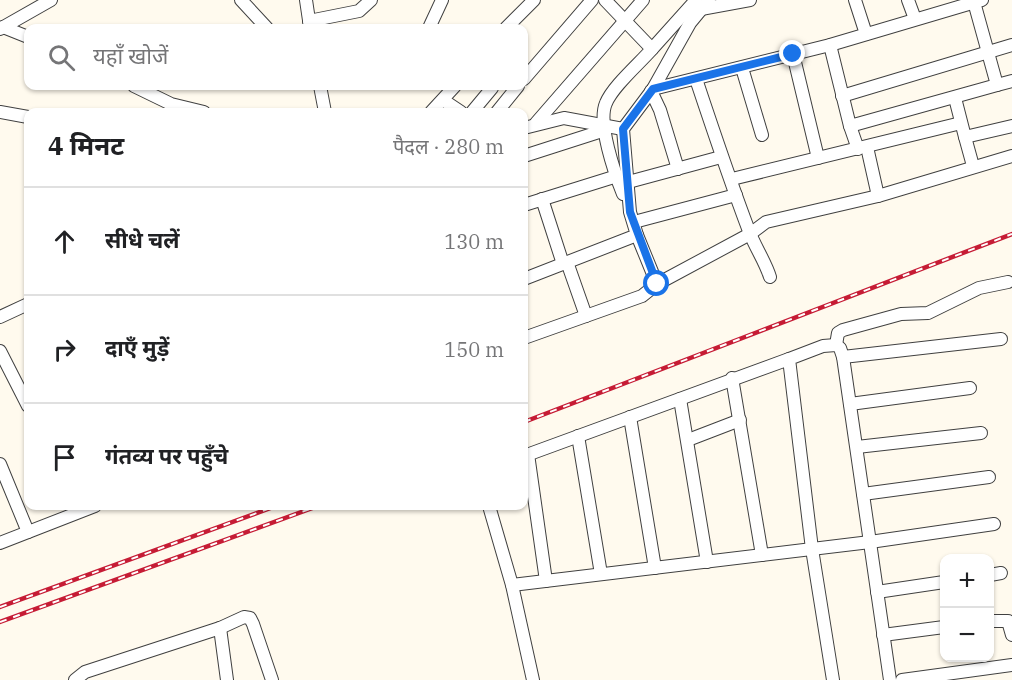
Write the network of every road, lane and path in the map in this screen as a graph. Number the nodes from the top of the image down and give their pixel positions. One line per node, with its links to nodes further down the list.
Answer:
1 (51, 0): 22 (street)
2 (241, 0): 17 (street)
3 (306, 0): 18 (street)
4 (371, 0): 19 (street)
5 (442, 0): 20 (street)
6 (534, 0): 21 (street)
7 (592, 0): 31 (street)
8 (605, 0): 16 (street)
9 (643, 0): 16 (street)
10 (750, 0): 14 (street)
11 (855, 0): 23 (street)
12 (908, 0): 15 (street)
13 (978, 1): 15 (street); 28 (street)
14 (702, 3): 27 (street); 40 (street)
15 (915, 19): 23 (street)
16 (626, 20): 27 (street); 52 (street)
17 (263, 24)
18 (310, 24)
19 (314, 24)
20 (431, 24)
21 (510, 24)
22 (2, 28): 24 (street)
23 (866, 34): 25 (street)
24 (24, 36)
25 (830, 45): 29 (street); 41 (street)
26 (1012, 45): 28 (street)
27 (652, 49): 57 (street)
28 (988, 51): 34 (street); 41 (street)
29 (793, 54): 30 (street); 65 (street)
30 (742, 68): 32 (street); 59 (street)
31 (528, 74)
32 (696, 79): 40 (street); 64 (street)
33 (1012, 81): 34 (street)
34 (997, 85): 42 (street)
35 (142, 90): 44 (street)
36 (321, 90): 45 (street)
37 (452, 90): 43 (street)
38 (490, 90): 48 (street)
39 (515, 90): 49 (street)
40 (652, 90): 58 (street); 67 (street)
41 (842, 96): 55 (street)
42 (955, 98): 53 (street); 55 (street)
43 (443, 100): 46 (street); 47 (street)
44 (188, 108)
45 (324, 108)
46 (435, 108)
47 (455, 108)
48 (475, 108)
49 (500, 108)
50 (0, 112): 51 (street)
51 (24, 116)
52 (536, 123): 54 (street); 57 (street)
53 (961, 123): 60 (street); 61 (street)
54 (528, 126)
55 (850, 126): 61 (street)
56 (1012, 126): 60 (street)
57 (604, 127): 58 (street); 62 (street); 69 (street)
58 (623, 129): 69 (street)
59 (762, 135)
60 (965, 137): 66 (street)
61 (862, 148): 65 (street); 71 (street)
62 (528, 155)
63 (1012, 156): 66 (street)
64 (721, 157): 67 (street); 68 (street)
65 (818, 158): 68 (street)
66 (973, 166): 71 (street)
67 (678, 169): 69 (street)
68 (732, 179): 70 (street)
69 (621, 181): 72 (street); 74 (street)
70 (736, 195): 74 (street); 75 (street)
71 (878, 196): 75 (street)
72 (542, 199): 73 (street); 77 (street)
73 (528, 204)
74 (632, 217): 76 (street)
75 (750, 234): 79 (street); 81 (street)
76 (637, 235): 77 (street); 81 (street)
77 (565, 263): 78 (street); 83 (street)
78 (528, 277)
79 (770, 278)
80 (1008, 282): 87 (street)
81 (657, 284): 83 (street)
82 (24, 306): 84 (street)
83 (586, 316): 85 (street)
84 (0, 317)
85 (528, 337)
86 (1001, 339): 89 (street)
87 (836, 345): 89 (street); 90 (street)
88 (0, 351): 93 (street)
89 (843, 357): 95 (street)
90 (789, 359): 91 (street); 113 (street)
91 (732, 378): 94 (street); 97 (street)
92 (970, 388): 95 (street)
93 (24, 398)
94 (680, 399): 96 (street); 100 (street)
95 (850, 404): 101 (street)
96 (630, 417): 99 (street); 116 (street)
97 (740, 420): 100 (street); 114 (street)
98 (981, 433): 101 (street)
99 (578, 436): 102 (street); 117 (street)
100 (688, 440): 115 (street)
101 (857, 447): 106 (street)
102 (528, 454)
103 (0, 464): 110 (street)
104 (528, 468): 118 (street)
105 (989, 477): 106 (street)
106 (863, 494): 111 (street)
107 (77, 510): 110 (street)
108 (490, 510): 120 (street)
109 (994, 524): 111 (street)
110 (28, 532): 112 (street)
111 (870, 542): 113 (street); 121 (street)
112 (0, 543)
113 (812, 549): 114 (street); 132 (street)
114 (762, 555): 115 (street)
115 (707, 562): 116 (street)
116 (655, 568): 117 (street)
117 (601, 574): 118 (street)
118 (546, 581): 120 (street)
119 (940, 583): 121 (street)
120 (512, 585): 131 (street)
121 (877, 592): 125 (street)
122 (994, 621): 126 (street)
123 (220, 628): 128 (street); 129 (street); 130 (street)
124 (940, 628): 125 (street)
125 (884, 635): 133 (street)
126 (1012, 635)
127 (1012, 665): 134 (street)
128 (75, 680)
129 (227, 680)
130 (272, 680)
131 (533, 680)
132 (833, 680)
133 (890, 680)
134 (902, 680)

